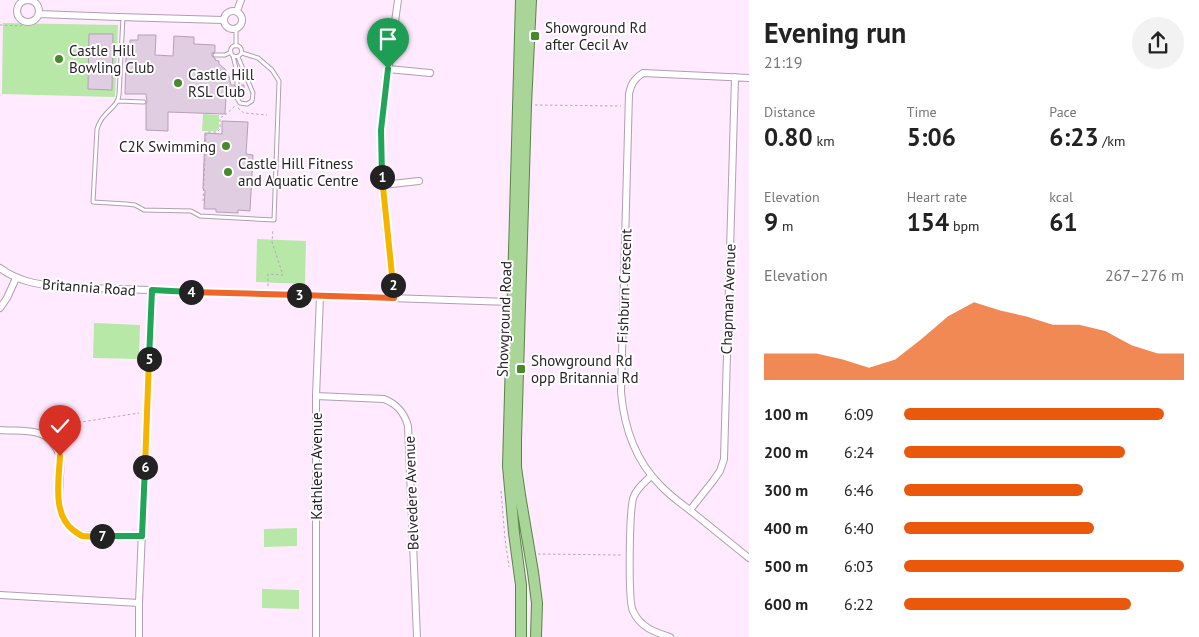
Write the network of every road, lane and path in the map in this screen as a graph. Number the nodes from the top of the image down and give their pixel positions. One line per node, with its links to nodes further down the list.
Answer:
1 (241, 0): 5 (street)
2 (398, 0): 17 (street)
3 (521, 0): 40 (main road, Showground Road)
4 (531, 0): 49 (main road, Showground Road)
5 (237, 11): 8 (street); 11 (street)
6 (39, 14): 7 (street); 9 (street); 9 (street)
7 (123, 17): 8 (street); 24 (lane)
8 (223, 20): 11 (street)
9 (24, 21): 10 (path)
10 (0, 25)
11 (236, 29): 12 (lane)
12 (236, 46): 13 (lane); 14 (lane)
13 (242, 53): 16 (lane); 24 (lane)
14 (232, 54): 15 (lane); 16 (lane); 21 (lane)
15 (215, 55)
16 (238, 57): 22 (lane)
17 (388, 69): 18 (street); 31 (street)
18 (430, 73)
19 (735, 78): 20 (street, Fishburn Crescent); 28 (street, Fishburn Crescent); 47 (street, Chapman Avenue)
20 (749, 78)
21 (237, 85)
22 (237, 98)
23 (233, 101): 26 (path)
24 (118, 102): 25 (lane)
25 (144, 102)
26 (236, 106): 29 (path); 32 (path)
27 (532, 106): 28 (path)
28 (629, 106): 46 (street, Fishburn Crescent)
29 (267, 115)
30 (419, 181): 31 (street)
31 (382, 185): 39 (street)
32 (203, 201)
33 (273, 229): 37 (path)
34 (0, 268): 35 (street, Britannia Road)
35 (16, 278): 36 (street, Britannia Road); 41 (street)
36 (152, 290): 37 (street, Britannia Road); 43 (street)
37 (268, 294): 38 (street, Britannia Road)
38 (320, 296): 39 (street, Britannia Road); 42 (street, Kathleen Avenue)
39 (394, 298): 40 (street, Britannia Road)
40 (512, 302): 57 (main road, Showground Road)
41 (0, 308)
42 (316, 396): 55 (street, Kathleen Avenue); 56 (street, Belvedere Avenue)
43 (147, 412): 45 (path); 48 (street)
44 (0, 430): 45 (street)
45 (49, 439): 48 (street)
46 (651, 476): 47 (street, Fishburn Crescent); 50 (street)
47 (690, 510): 51 (street, Fishburn Crescent)
48 (142, 536): 53 (street)
49 (530, 553): 50 (path); 58 (main road, Showground Road)
50 (630, 555): 59 (street)
51 (749, 558)
52 (0, 594): 53 (street)
53 (138, 603): 54 (street)
54 (139, 637)
55 (316, 637)
56 (417, 637)
57 (522, 637)
58 (536, 637)
59 (670, 637)

